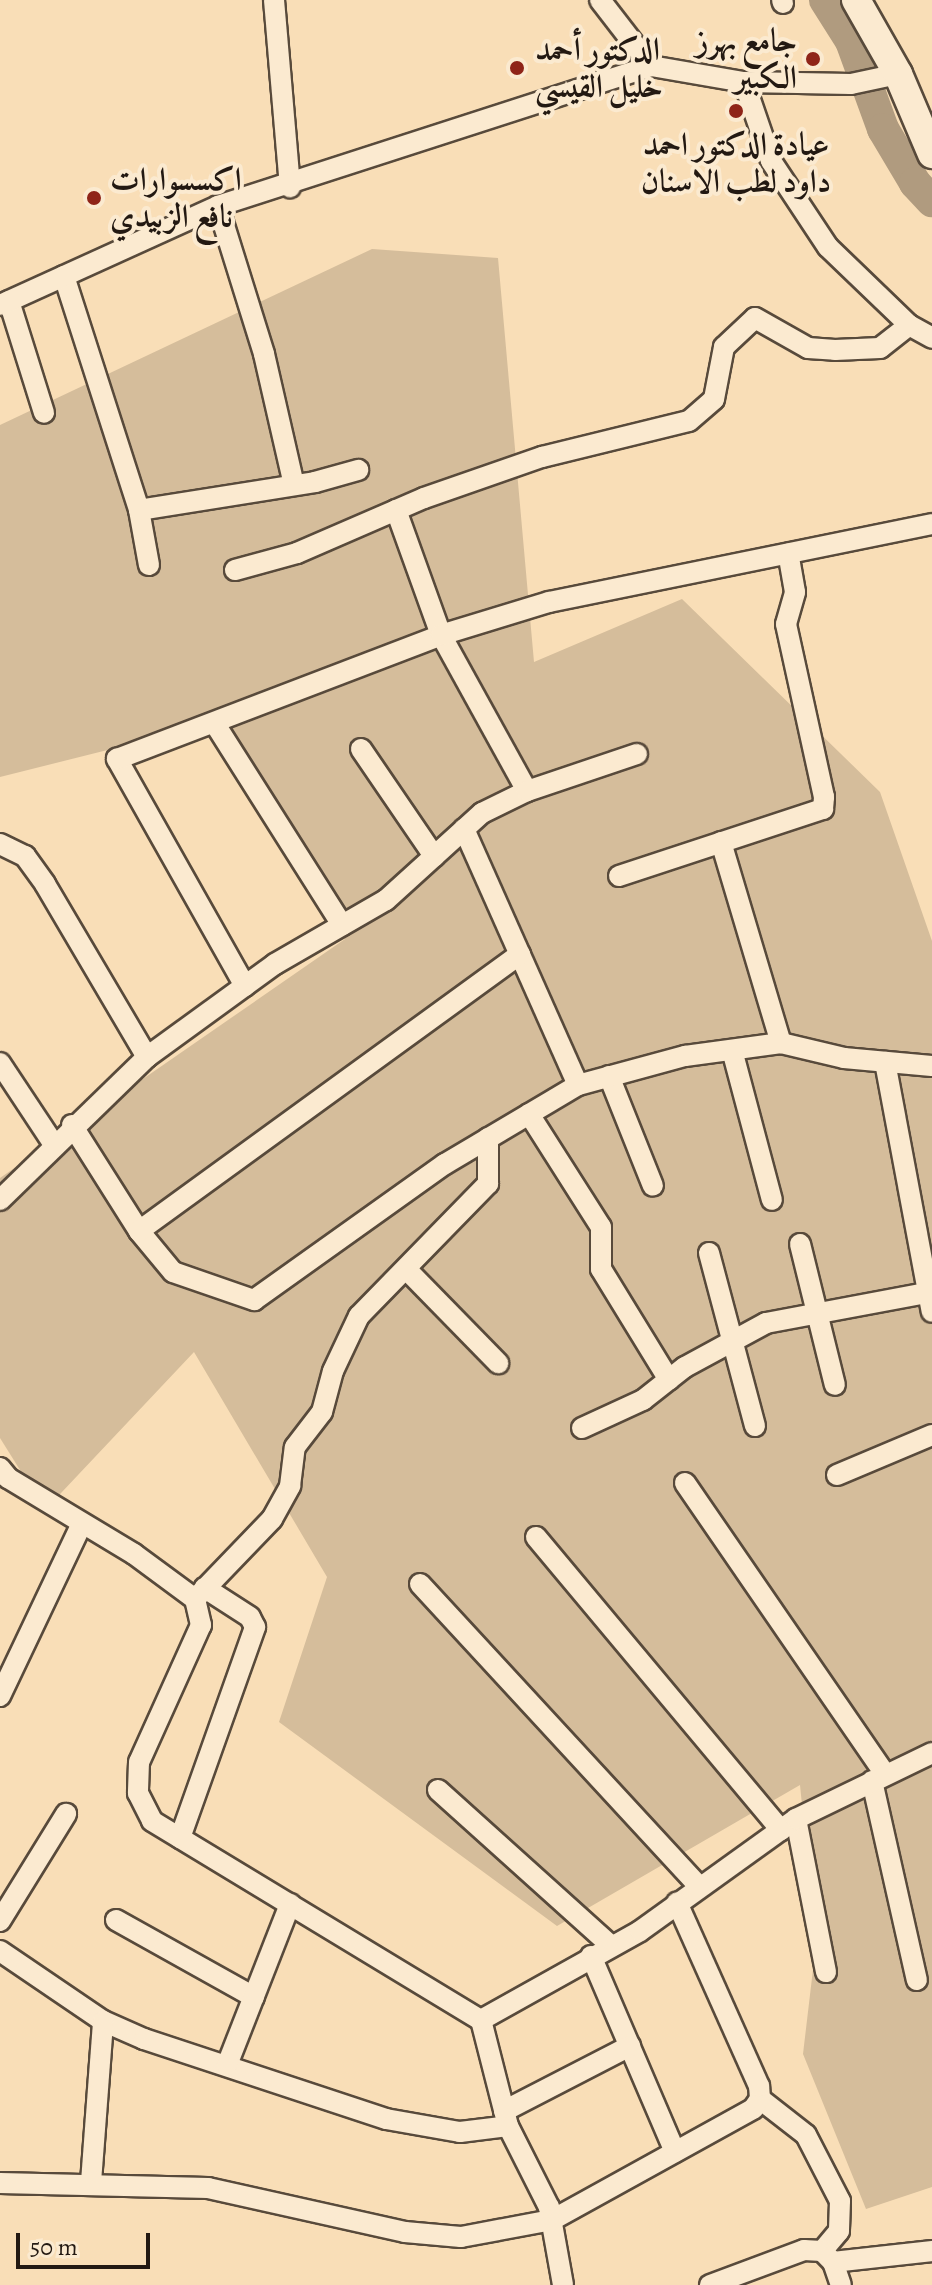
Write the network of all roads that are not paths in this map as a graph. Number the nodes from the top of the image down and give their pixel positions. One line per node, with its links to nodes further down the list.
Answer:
1 (274, 0): 8 (street)
2 (600, 0): 4 (street)
3 (856, 0): 5 (street)
4 (651, 66): 6 (street); 8 (street)
5 (891, 75): 6 (street); 7 (street)
6 (744, 82): 12 (street)
7 (929, 144)
8 (290, 187): 9 (street)
9 (218, 206): 10 (street); 16 (street)
10 (64, 276): 11 (street); 17 (street)
11 (4, 303): 14 (street)
12 (909, 325): 13 (street); 18 (street)
13 (932, 338)
14 (44, 413)
15 (358, 470): 16 (street)
16 (294, 485): 17 (street)
17 (139, 510): 21 (street)
18 (396, 510): 22 (street); 23 (street)
19 (932, 524): 20 (street)
20 (788, 554): 23 (street); 29 (street)
21 (149, 565)
22 (235, 570)
23 (441, 635): 24 (street); 27 (street)
24 (215, 724): 33 (street); 35 (street)
25 (361, 749): 31 (street)
26 (637, 754): 27 (street)
27 (527, 791): 28 (street)
28 (464, 829): 31 (street); 34 (street)
29 (721, 842): 32 (street); 36 (street)
30 (0, 844): 38 (street)
31 (434, 856): 33 (street)
32 (619, 876)
33 (342, 925): 35 (street)
34 (520, 954): 43 (street); 51 (street)
35 (245, 986): 38 (street)
36 (781, 1043): 37 (street); 39 (street)
37 (732, 1050): 42 (street); 50 (street)
38 (147, 1057): 45 (street)
39 (885, 1062): 41 (street); 55 (street)
40 (0, 1063): 47 (street)
41 (932, 1066)
42 (609, 1076): 43 (street); 48 (street)
43 (578, 1085): 44 (street)
44 (529, 1114): 46 (street); 59 (street)
45 (72, 1125): 47 (street); 51 (street)
46 (488, 1138): 51 (street); 54 (street)
47 (53, 1143): 49 (street)
48 (653, 1186)
49 (0, 1200)
50 (772, 1200)
51 (139, 1231)
52 (800, 1244): 56 (street)
53 (709, 1253): 57 (street)
54 (406, 1269): 58 (street); 70 (street)
55 (931, 1299): 56 (street)
56 (817, 1311): 57 (street); 60 (street)
57 (734, 1341): 59 (street); 61 (street)
58 (498, 1363)
59 (669, 1380): 62 (street)
60 (835, 1385)
61 (755, 1426)
62 (582, 1428)
63 (932, 1435): 65 (street)
64 (0, 1468): 67 (street)
65 (837, 1475)
66 (685, 1483): 74 (street)
67 (82, 1523): 70 (street); 71 (street)
68 (536, 1537): 77 (street)
69 (420, 1584): 79 (street)
70 (200, 1594): 78 (street); 78 (street)
71 (6, 1670): 72 (street)
72 (0, 1696)
73 (932, 1753): 74 (street)
74 (879, 1778): 77 (street); 88 (street)
75 (438, 1790): 84 (street)
76 (66, 1814): 83 (street)
77 (789, 1824): 79 (street); 87 (street)
78 (180, 1838): 81 (street)
79 (699, 1886): 80 (street)
80 (677, 1903): 84 (street); 94 (street)
81 (290, 1904): 89 (street); 90 (street)
82 (116, 1920): 89 (street)
83 (0, 1921)
84 (611, 1946): 86 (street)
85 (0, 1951): 91 (street)
86 (591, 1956): 90 (street); 92 (street)
87 (826, 1972)
88 (917, 1980)
89 (254, 1997): 93 (street)
90 (481, 2020): 95 (street)
91 (103, 2021): 93 (street); 97 (street)
92 (630, 2046): 95 (street); 96 (street)
93 (227, 2065): 95 (street)
94 (760, 2099): 96 (street); 101 (street)
95 (506, 2118): 99 (street)
96 (675, 2152): 99 (street)
97 (91, 2182): 98 (street); 99 (street)
98 (0, 2183)
99 (552, 2220): 102 (street)
100 (932, 2251): 101 (street)
101 (828, 2256): 103 (street); 104 (street)
102 (563, 2285)
103 (710, 2285)
104 (841, 2285)

